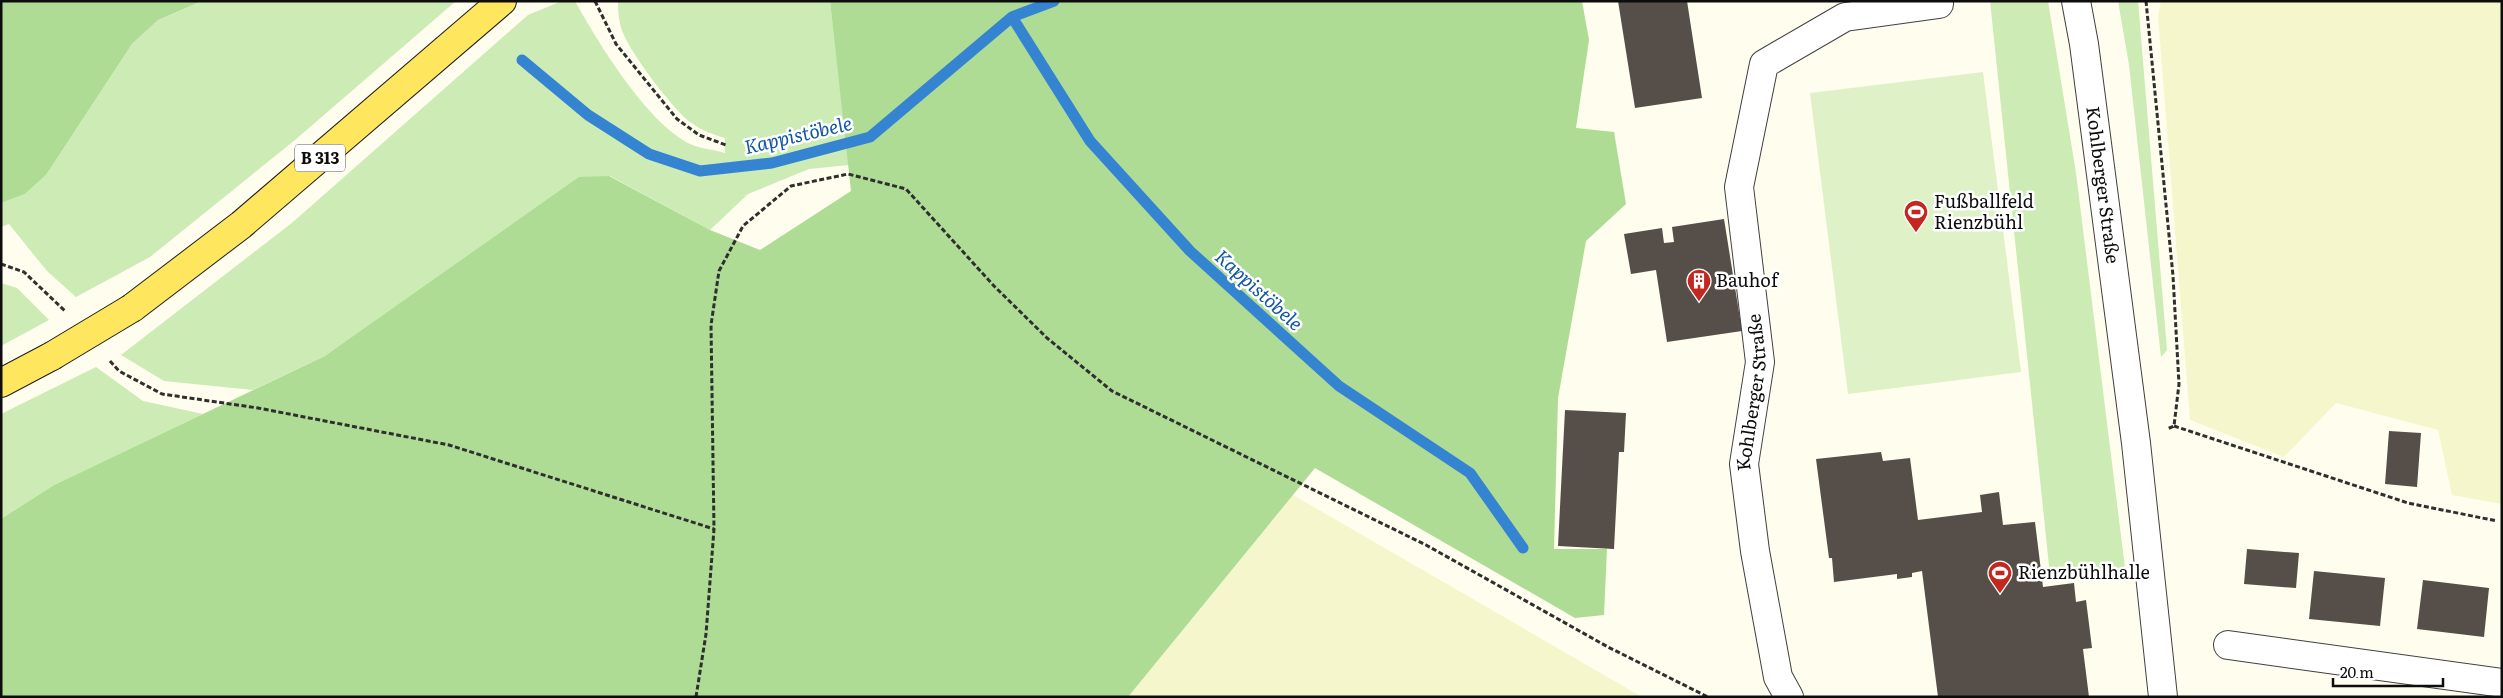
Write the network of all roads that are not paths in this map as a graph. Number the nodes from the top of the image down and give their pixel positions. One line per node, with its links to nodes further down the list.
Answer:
1 (502, 1): 4 (main road, B 313, bridge)
2 (2076, 1): 8 (street, Kohlberger Straße)
3 (1939, 4): 7 (street, Kohlberger Straße)
4 (1, 383)
5 (2228, 645): 6 (street)
6 (2502, 683)
7 (1789, 697)
8 (2163, 697)

